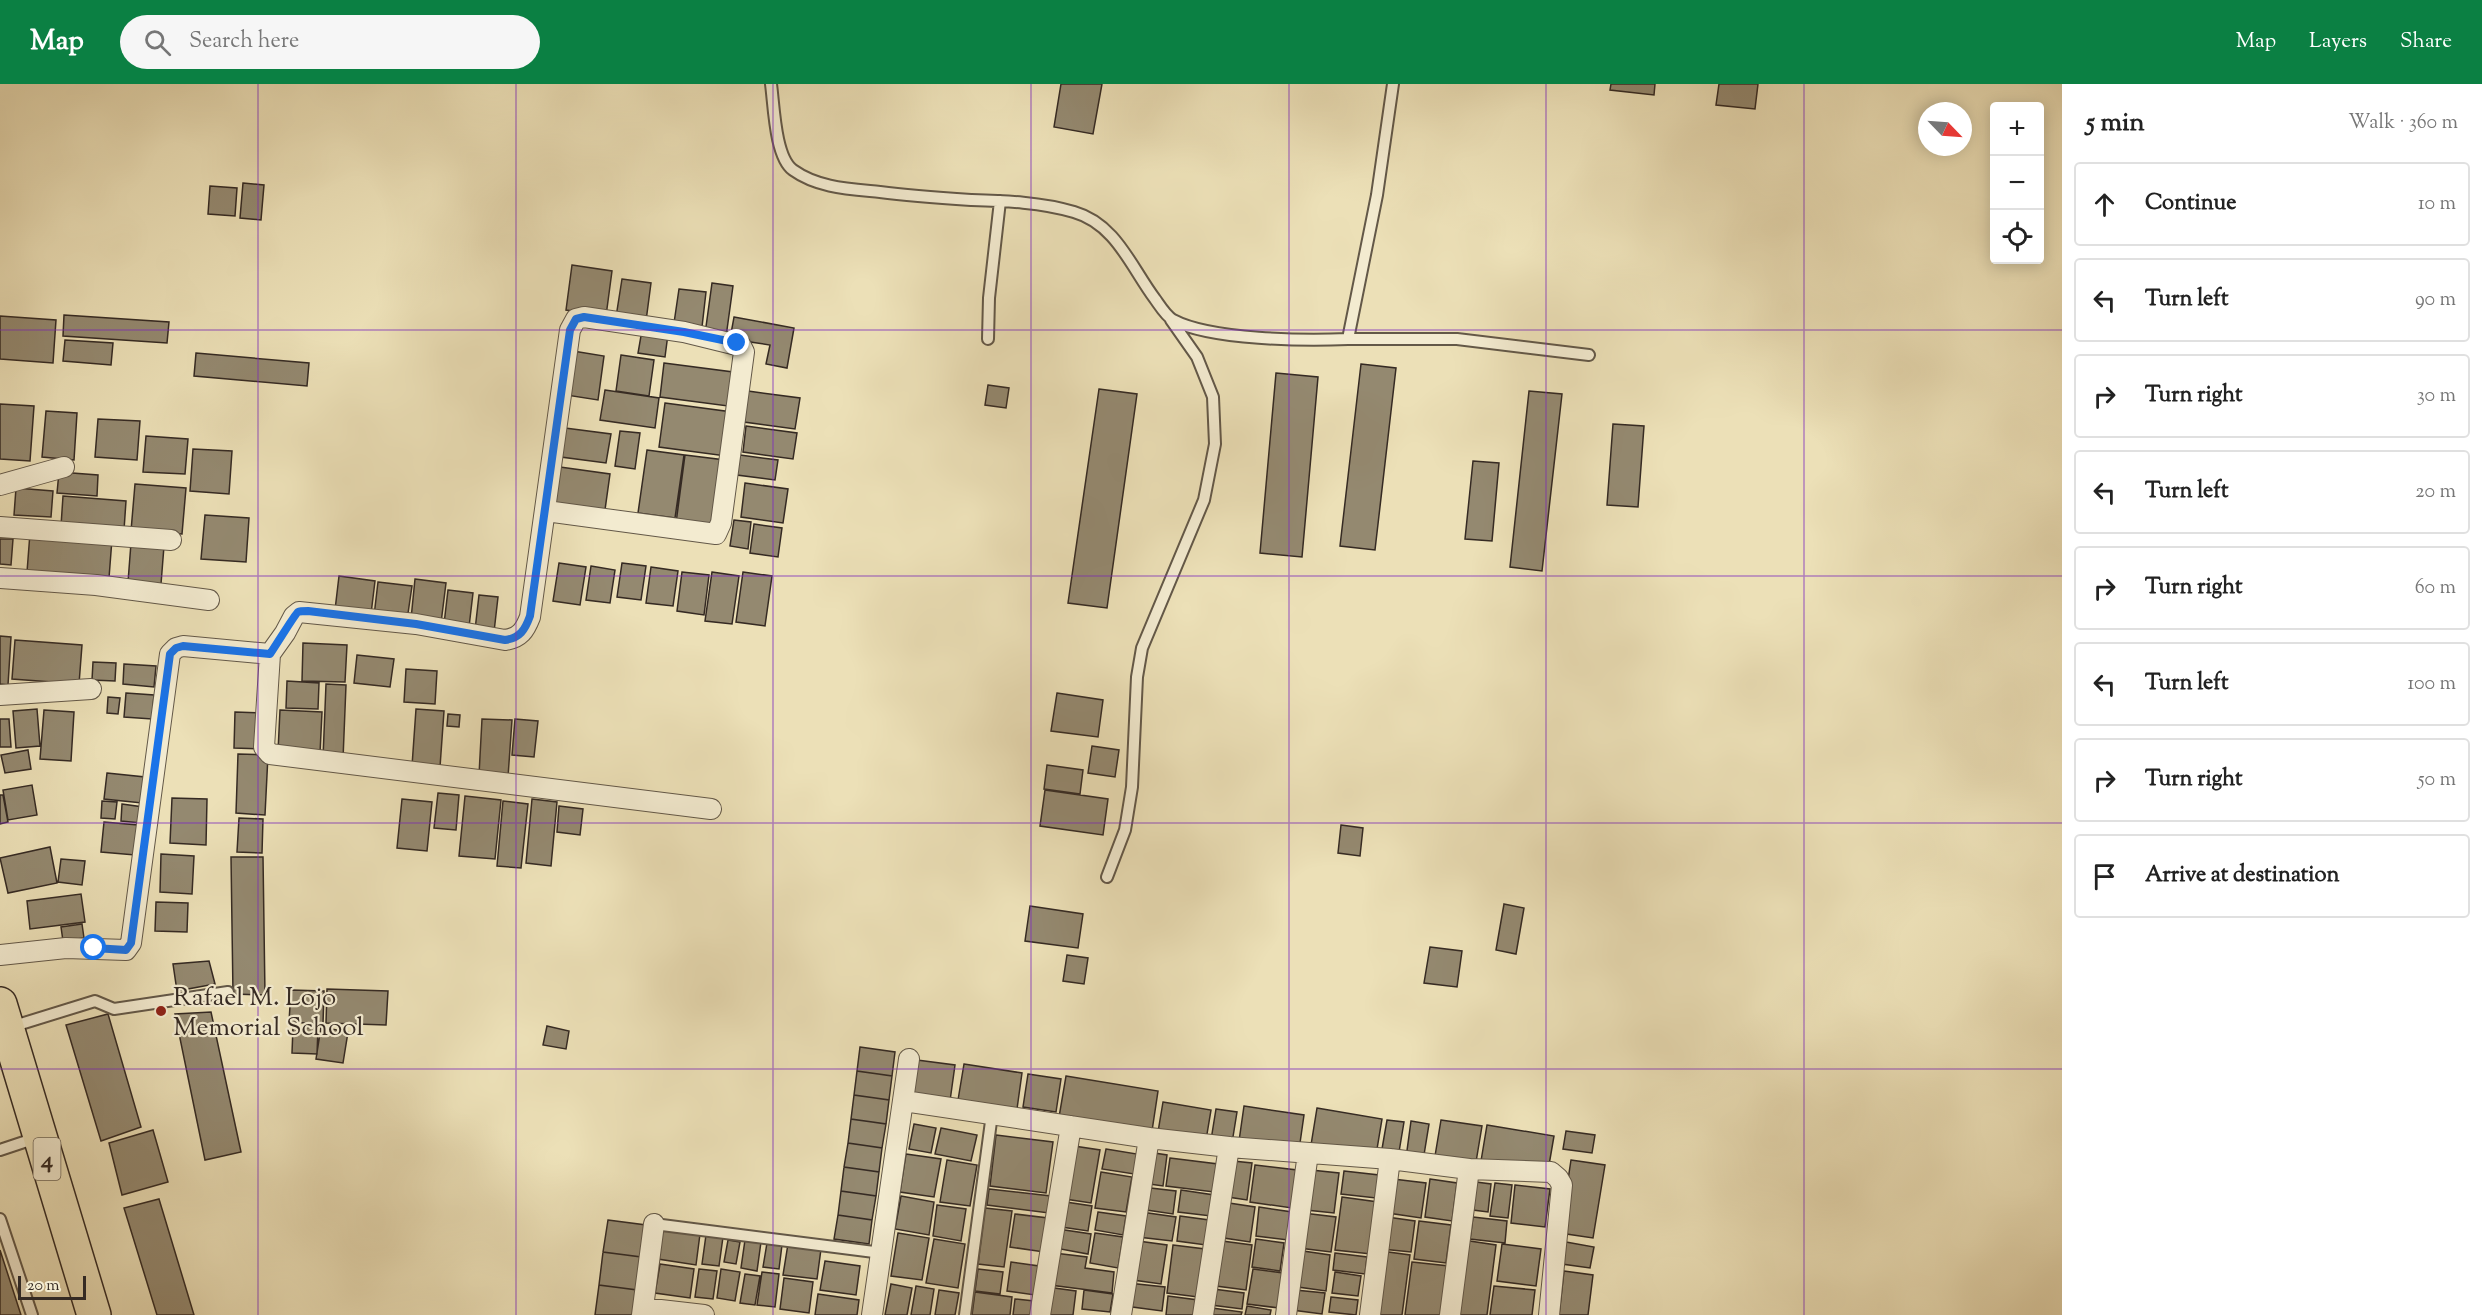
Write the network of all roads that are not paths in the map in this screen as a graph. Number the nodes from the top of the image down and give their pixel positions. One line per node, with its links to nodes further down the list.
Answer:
1 (771, 84): 3 (lane)
2 (1393, 84): 6 (lane)
3 (1000, 201): 4 (lane); 5 (lane)
4 (1171, 320): 6 (lane); 19 (lane)
5 (988, 339)
6 (1348, 339): 7 (lane)
7 (1589, 355)
8 (64, 467): 9 (street)
9 (0, 485)
10 (546, 512): 10 (street); 15 (street)
11 (0, 527): 12 (street)
12 (171, 540)
13 (0, 578): 14 (street)
14 (209, 600)
15 (270, 654): 18 (street); 20 (street)
16 (91, 689): 17 (street)
17 (0, 695)
18 (711, 809)
19 (1107, 877)
20 (0, 955)
21 (228, 992): 22 (lane)
22 (2, 1013): 27 (highway, 4)
23 (909, 1059): 24 (street)
24 (904, 1101): 25 (street); 36 (street)
25 (992, 1114): 26 (street); 42 (lane)
26 (1071, 1126): 28 (street); 43 (street)
27 (39, 1137): 30 (lane); 39 (highway, 4)
28 (1149, 1138): 29 (street); 44 (street)
29 (1229, 1147): 31 (street); 45 (street)
30 (0, 1150)
31 (1308, 1153): 32 (street); 46 (street)
32 (1390, 1159): 33 (street); 47 (street)
33 (1469, 1169): 48 (street); 49 (street)
34 (0, 1219): 38 (lane)
35 (654, 1224): 36 (lane); 37 (street)
36 (882, 1253): 41 (street)
37 (643, 1311): 40 (street)
38 (32, 1315)
39 (94, 1315)
40 (704, 1315)
41 (872, 1315)
42 (965, 1315)
43 (1040, 1315)
44 (1121, 1315)
45 (1203, 1315)
46 (1286, 1315)
47 (1370, 1315)
48 (1450, 1315)
49 (1549, 1315)

